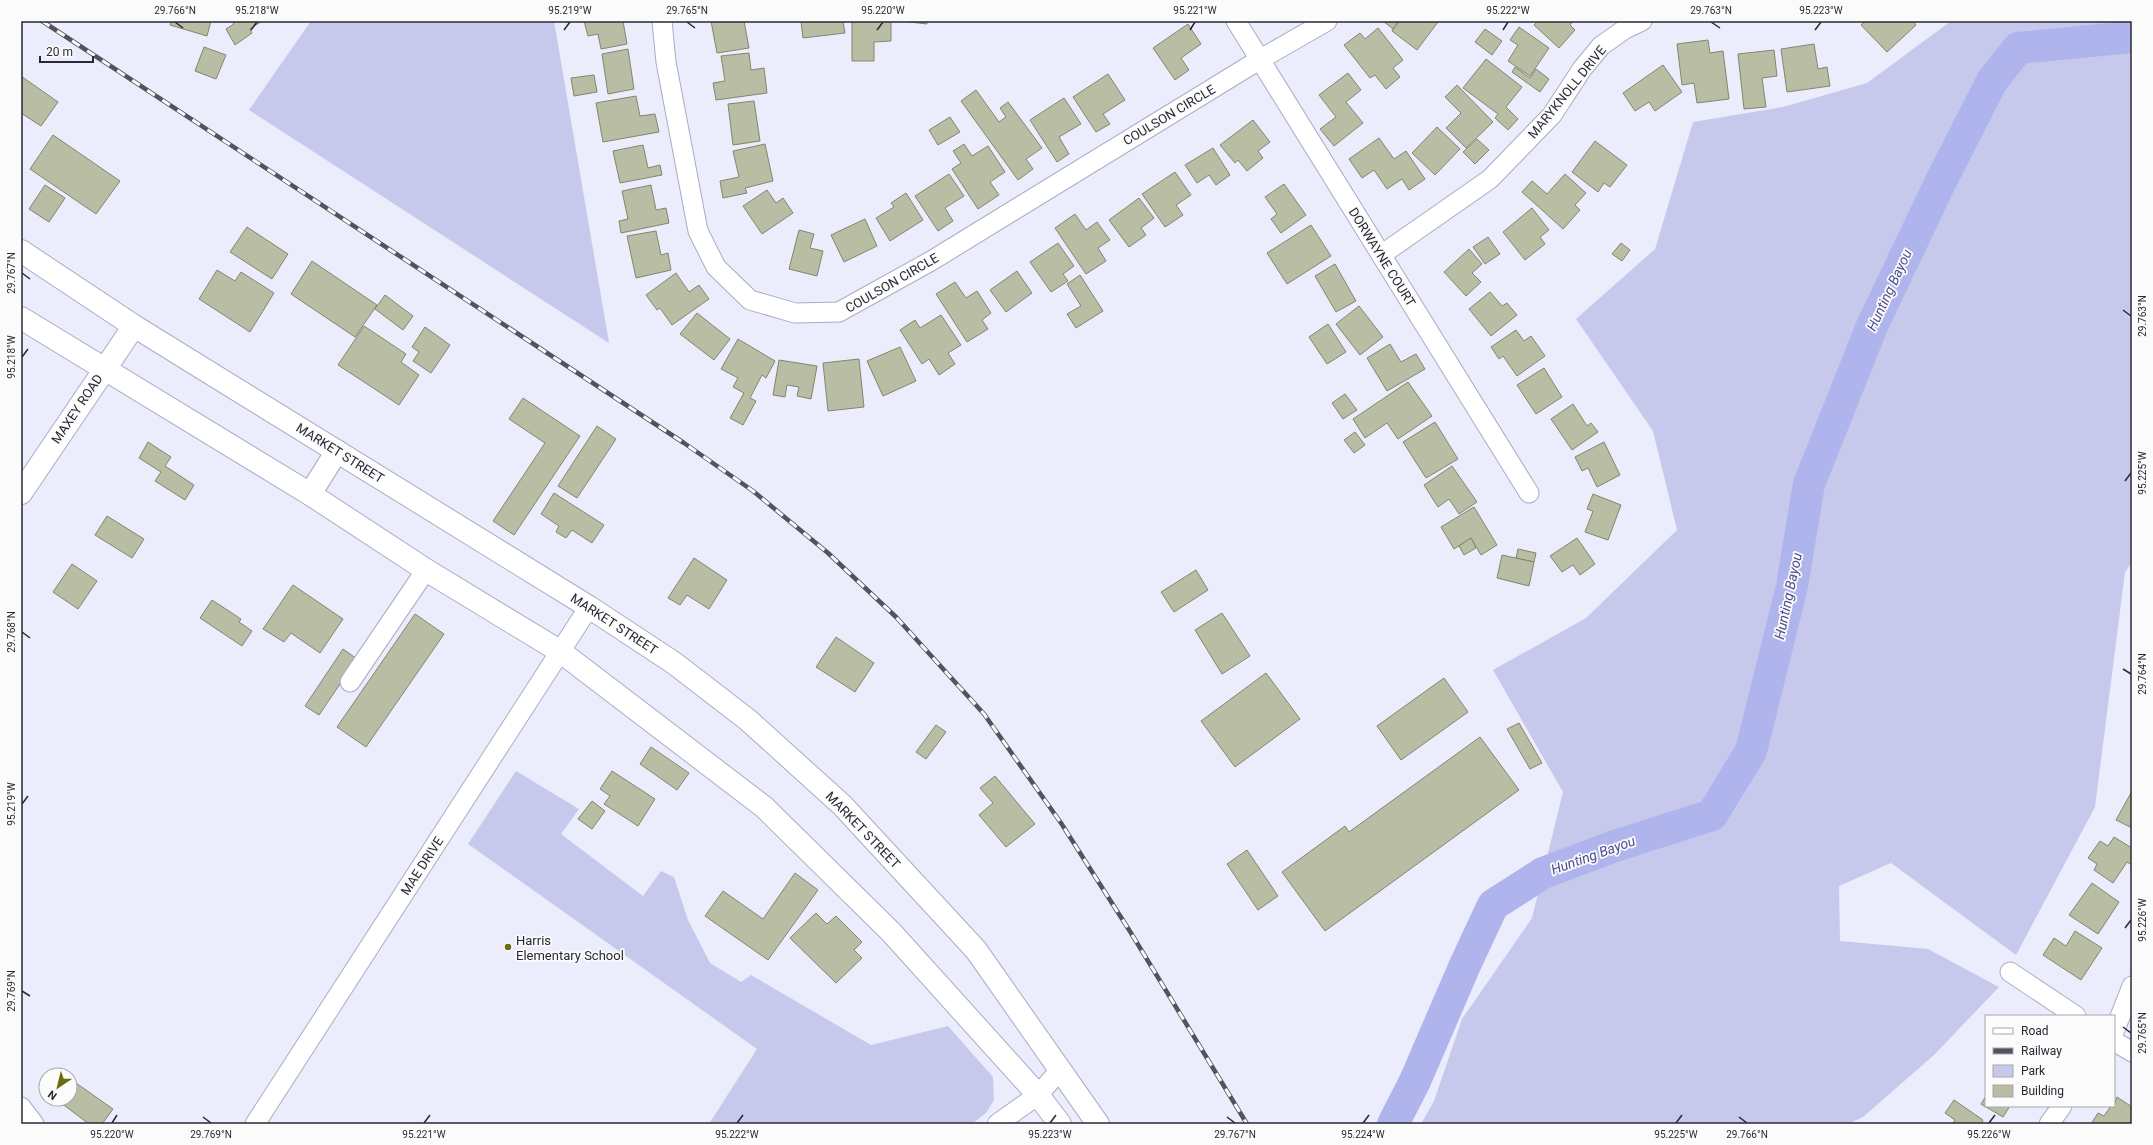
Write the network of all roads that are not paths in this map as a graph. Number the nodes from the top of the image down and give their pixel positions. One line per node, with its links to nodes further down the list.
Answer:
1 (662, 21): 5 (street, COULSON CIRCLE)
2 (1236, 21): 5 (street, DORWAYNE COURT)
3 (1327, 21): 5 (street, COULSON CIRCLE)
4 (1642, 21): 7 (street, MARYKNOLL DRIVE)
5 (1259, 60): 7 (street, DORWAYNE COURT)
6 (21, 251): 9 (main road, MARKET STREET)
7 (1381, 255): 13 (street, DORWAYNE COURT)
8 (21, 318): 10 (main road)
9 (134, 326): 10 (main road, MAXEY ROAD); 11 (main road, MARKET STREET)
10 (104, 369): 12 (main road, MAXEY ROAD); 14 (main road)
11 (337, 451): 14 (main road); 16 (main road, MARKET STREET)
12 (21, 493)
13 (1529, 493)
14 (310, 494): 15 (main road)
15 (426, 570): 17 (main road); 18 (street)
16 (589, 607): 17 (street, MAE DRIVE); 25 (main road, MARKET STREET)
17 (561, 652): 26 (main road); 30 (street, MAE DRIVE)
18 (350, 682)
19 (2010, 972): 21 (street)
20 (2132, 986): 22 (street)
21 (2074, 1015)
22 (2115, 1029)
23 (2115, 1042): 24 (street)
24 (2132, 1052)
25 (1060, 1070): 26 (street); 33 (main road, MARKET STREET)
26 (1038, 1095): 31 (street); 32 (main road)
27 (21, 1106): 29 (street)
28 (2061, 1107): 34 (street)
29 (34, 1124)
30 (255, 1124)
31 (997, 1124)
32 (1060, 1124)
33 (1098, 1124)
34 (2049, 1124)

